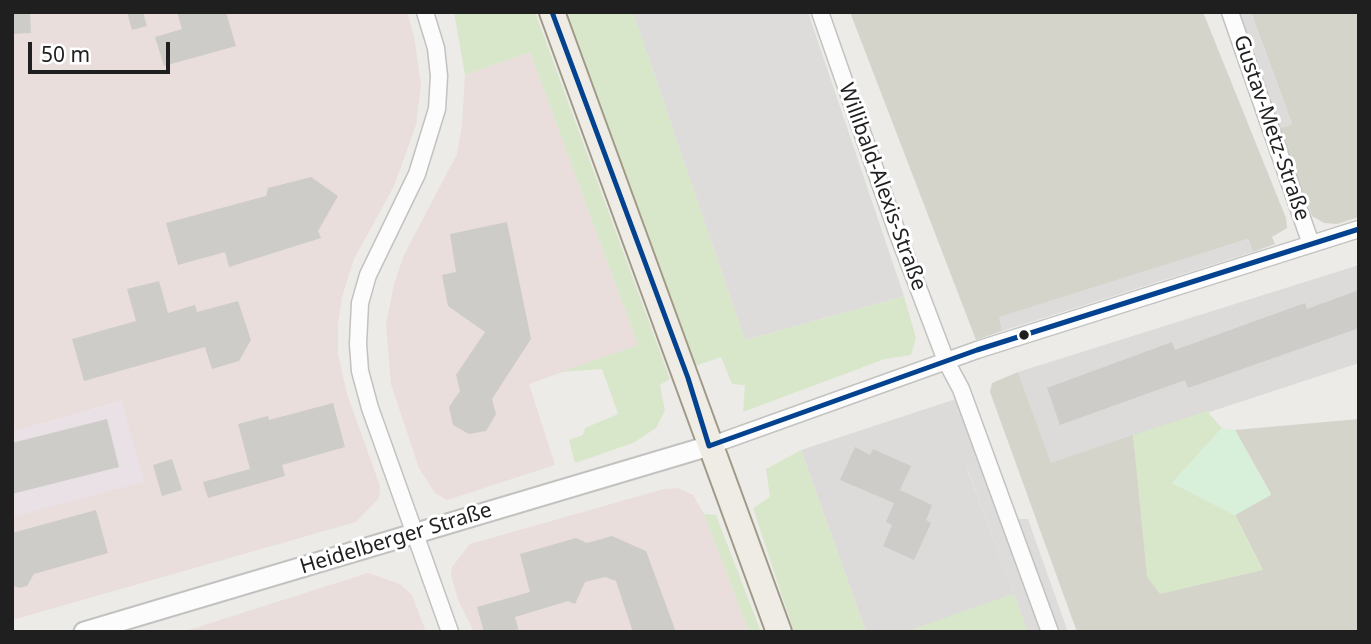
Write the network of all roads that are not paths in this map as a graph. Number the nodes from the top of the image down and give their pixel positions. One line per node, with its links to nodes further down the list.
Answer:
1 (425, 12): 9 (street)
2 (552, 12): 8 (main road)
3 (820, 12): 7 (street, Willibald-Alexis-Straße)
4 (1230, 12): 6 (street, Gustav-Metz-Straße)
5 (1359, 229): 6 (street)
6 (1311, 244): 7 (street)
7 (946, 361): 8 (street); 13 (street, Willibald-Alexis-Straße)
8 (709, 446): 9 (street, Heidelberger Straße); 12 (main road)
9 (413, 534): 10 (street, Heidelberger Straße); 11 (street)
10 (83, 632)
11 (450, 632)
12 (779, 632)
13 (1050, 632)

